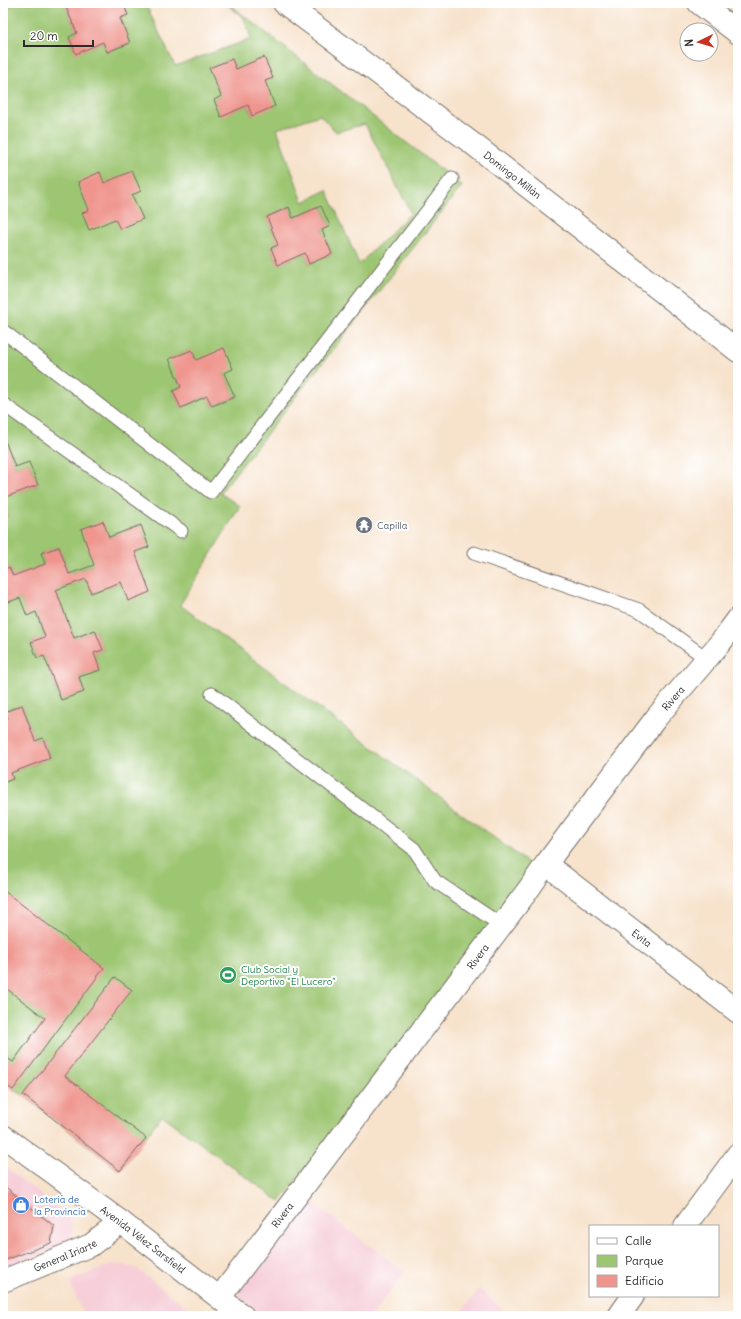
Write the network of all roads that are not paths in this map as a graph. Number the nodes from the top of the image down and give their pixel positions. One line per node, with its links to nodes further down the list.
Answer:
1 (284, 3): 6 (street, Domingo Millán)
2 (699, 3): 3 (street)
3 (738, 33)
4 (452, 179): 5 (lane)
5 (3, 331)
6 (738, 351)
7 (3, 404): 8 (lane)
8 (181, 531)
9 (474, 553): 11 (lane)
10 (738, 618): 11 (street, Rivera)
11 (706, 658): 13 (street, Rivera)
12 (212, 694): 14 (lane)
13 (546, 864): 14 (street, Rivera); 15 (street, Evita)
14 (501, 925): 21 (street, Rivera)
15 (738, 1012)
16 (3, 1136): 18 (street, Avenida Vélez Sarsfield)
17 (738, 1154): 19 (street)
18 (121, 1222): 20 (street, General Iriarte); 21 (street, Avenida Vélez Sarsfield)
19 (686, 1225)
20 (3, 1280)
21 (220, 1297): 23 (street, Avenida Vélez Sarsfield)
22 (632, 1297): 24 (street)
23 (243, 1316)
24 (619, 1316)

